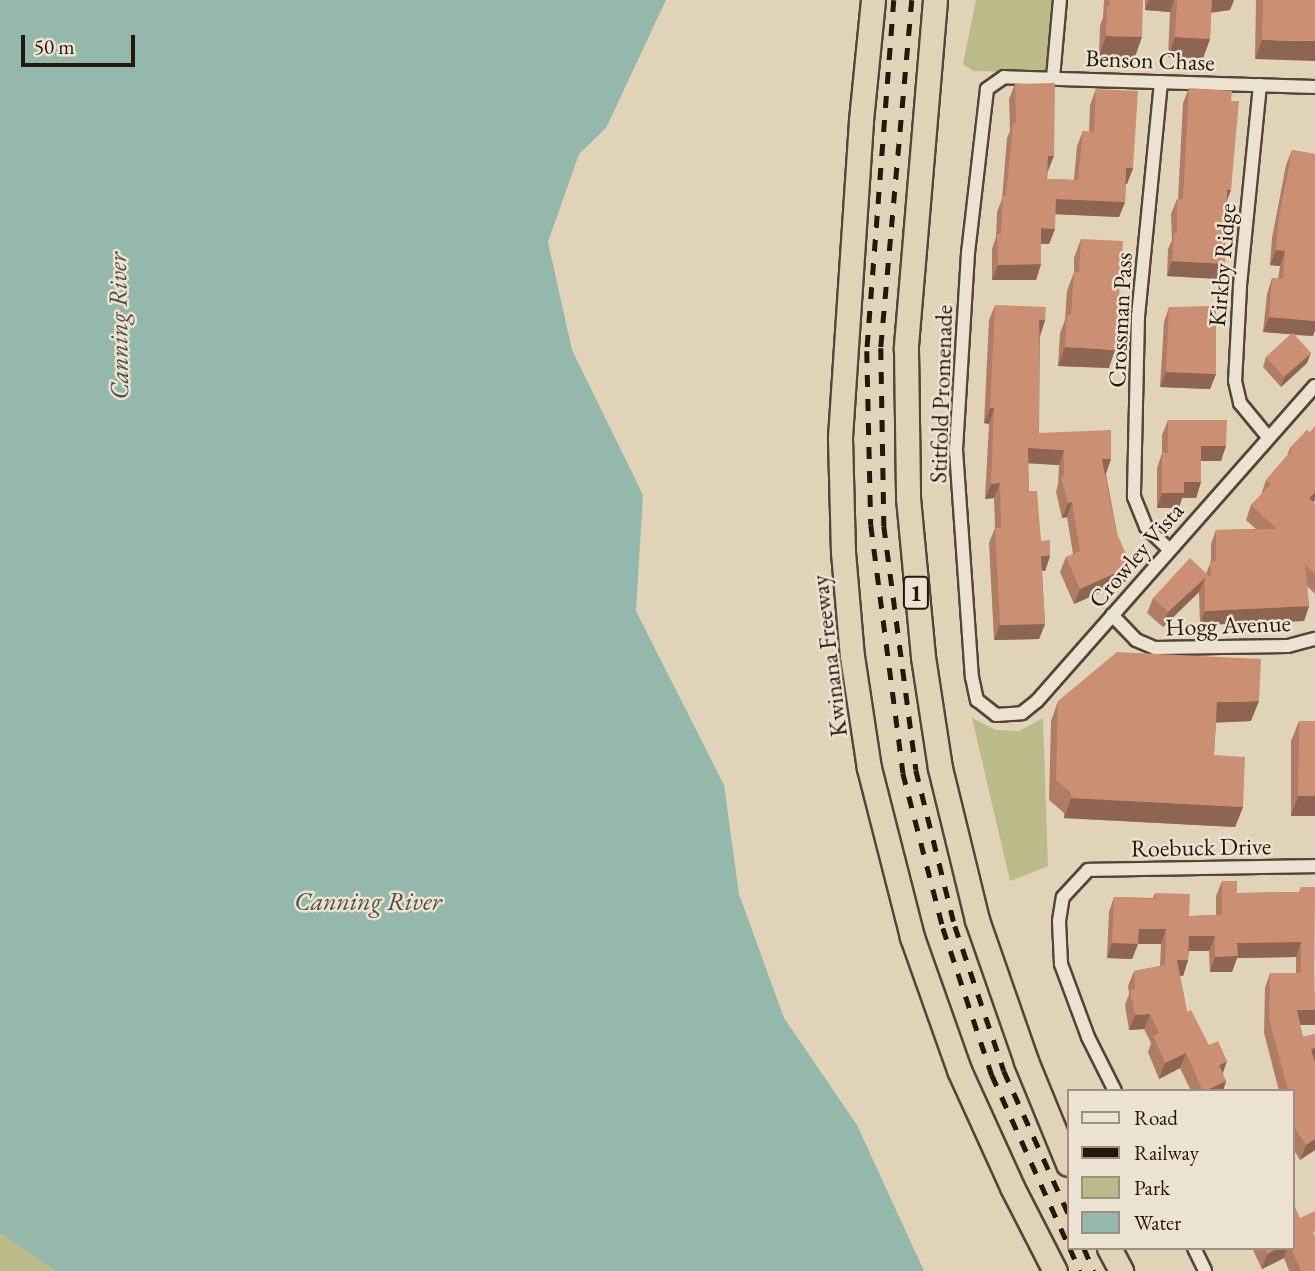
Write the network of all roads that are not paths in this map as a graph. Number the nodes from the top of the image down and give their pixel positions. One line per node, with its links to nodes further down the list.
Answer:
1 (873, 0): 22 (highway, Kwinana Freeway)
2 (935, 0): 8 (highway, 1)
3 (942, 0): 8 (highway, 1)
4 (1060, 0): 5 (street)
5 (1052, 78): 6 (street, Benson Chase); 10 (street, Benson Chase)
6 (1161, 82): 7 (street, Benson Chase); 13 (street, Crossman Pass)
7 (1261, 85): 9 (street, Benson Chase); 12 (street, Kirkby Ridge)
8 (928, 86): 19 (highway, 1)
9 (1315, 87)
10 (987, 89): 16 (street, Stitfold Promenade)
11 (1315, 387): 12 (street, Crowley Vista)
12 (1268, 437): 13 (street, Crowley Vista)
13 (1168, 548): 14 (street, Crowley Vista)
14 (1112, 615): 15 (street, Hogg Avenue); 16 (street, Crowley Vista)
15 (1315, 639)
16 (977, 700)
17 (1315, 866): 18 (street, Roebuck Drive)
18 (1114, 1089)
19 (1066, 1159)
20 (1110, 1250): 23 (highway)
21 (1195, 1250): 24 (street)
22 (1055, 1271)
23 (1121, 1271)
24 (1205, 1271)

